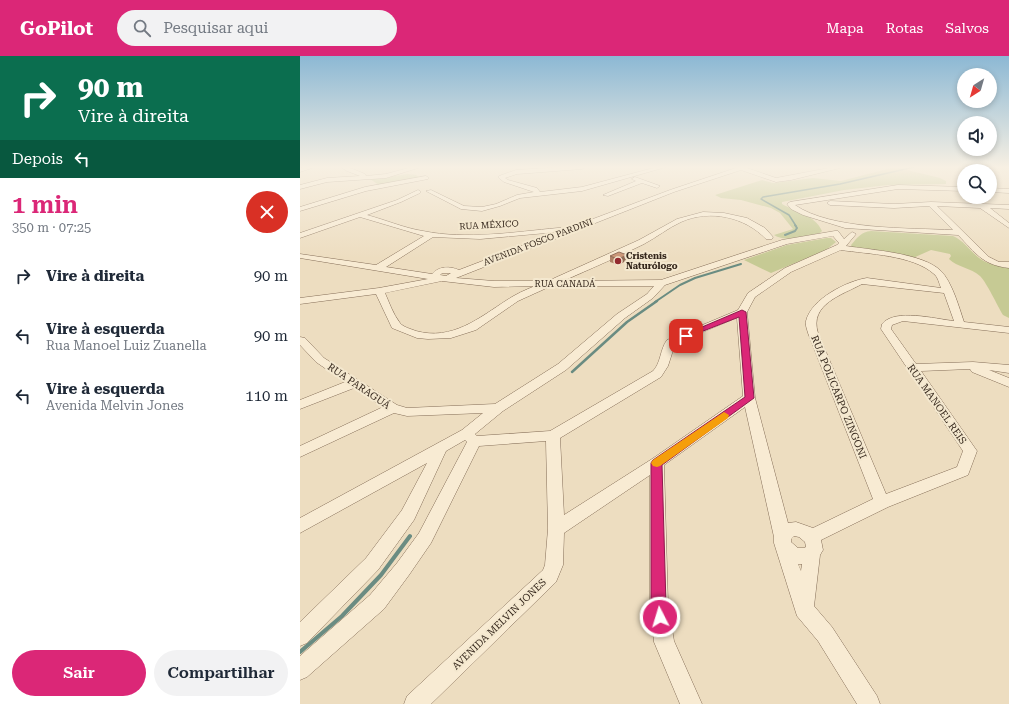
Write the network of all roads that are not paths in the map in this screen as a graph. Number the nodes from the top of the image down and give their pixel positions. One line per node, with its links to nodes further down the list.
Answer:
1 (338, 197): 11 (street)
2 (405, 197): 12 (street)
3 (441, 197): 4 (street)
4 (516, 197)
5 (655, 197): 16 (street, AVENIDA FOSCO PARDINI)
6 (831, 197): 7 (street)
7 (794, 203): 8 (street); 13 (street)
8 (931, 204): 9 (street); 20 (street)
9 (982, 206): 10 (street); 15 (street)
10 (1009, 207)
11 (300, 209)
12 (361, 215): 21 (street, RUA MÉXICO); 22 (street)
13 (817, 217): 14 (street); 18 (street)
14 (843, 226): 17 (street); 18 (street); 19 (street)
15 (1009, 226)
16 (573, 228): 21 (street, RUA MÉXICO); 28 (street, AVENIDA FOSCO PARDINI)
17 (872, 228): 19 (street); 20 (street)
18 (830, 232): 19 (street); 24 (street); 31 (street)
19 (853, 233): 24 (street)
20 (959, 233): 26 (street)
21 (431, 235): 27 (street)
22 (300, 236)
23 (769, 237): 32 (street)
24 (842, 245): 34 (street); 36 (street)
25 (300, 256): 27 (street)
26 (1009, 266)
27 (378, 268): 29 (street)
28 (454, 272): 29 (street, AVENIDA FOSCO PARDINI); 30 (street)
29 (440, 276): 30 (street); 33 (street)
30 (468, 280): 32 (street, RUA CANADÁ)
31 (662, 283): 32 (street, RUA CANADÁ); 48 (street)
32 (549, 284): 33 (street)
33 (379, 291): 35 (street)
34 (946, 291): 37 (street); 54 (street, RUA POLICARPO ZINGONI)
35 (300, 301)
36 (742, 312): 45 (street); 49 (street)
37 (960, 324): 38 (street, RUA MANOEL REIS); 41 (street, RUA MANOEL REIS)
38 (1009, 330)
39 (301, 340): 43 (street, RUA PARAGUÁ)
40 (969, 367): 41 (street); 42 (street); 44 (street)
41 (912, 368): 54 (street, RUA MANOEL REIS)
42 (1009, 369)
43 (354, 382): 46 (street); 47 (street, RUA PARAGUÁ)
44 (1008, 384)
45 (749, 398): 53 (street); 57 (street)
46 (300, 405)
47 (393, 408): 48 (street, RUA PARAGUÁ); 52 (street)
48 (498, 408): 50 (street)
49 (553, 436): 50 (street); 56 (street, AVENIDA MELVIN JONES)
50 (470, 437): 51 (street); 61 (street)
51 (441, 448): 55 (street); 60 (street)
52 (300, 452)
53 (657, 463): 56 (street); 63 (street)
54 (882, 502): 58 (street, RUA MANOEL REIS)
55 (300, 526)
56 (556, 529): 62 (street, AVENIDA MELVIN JONES)
57 (783, 542): 58 (street); 58 (street); 59 (street)
58 (811, 545): 59 (street)
59 (804, 609): 64 (street)
60 (300, 636)
61 (300, 670)
62 (417, 704)
63 (691, 704)
64 (869, 704)

